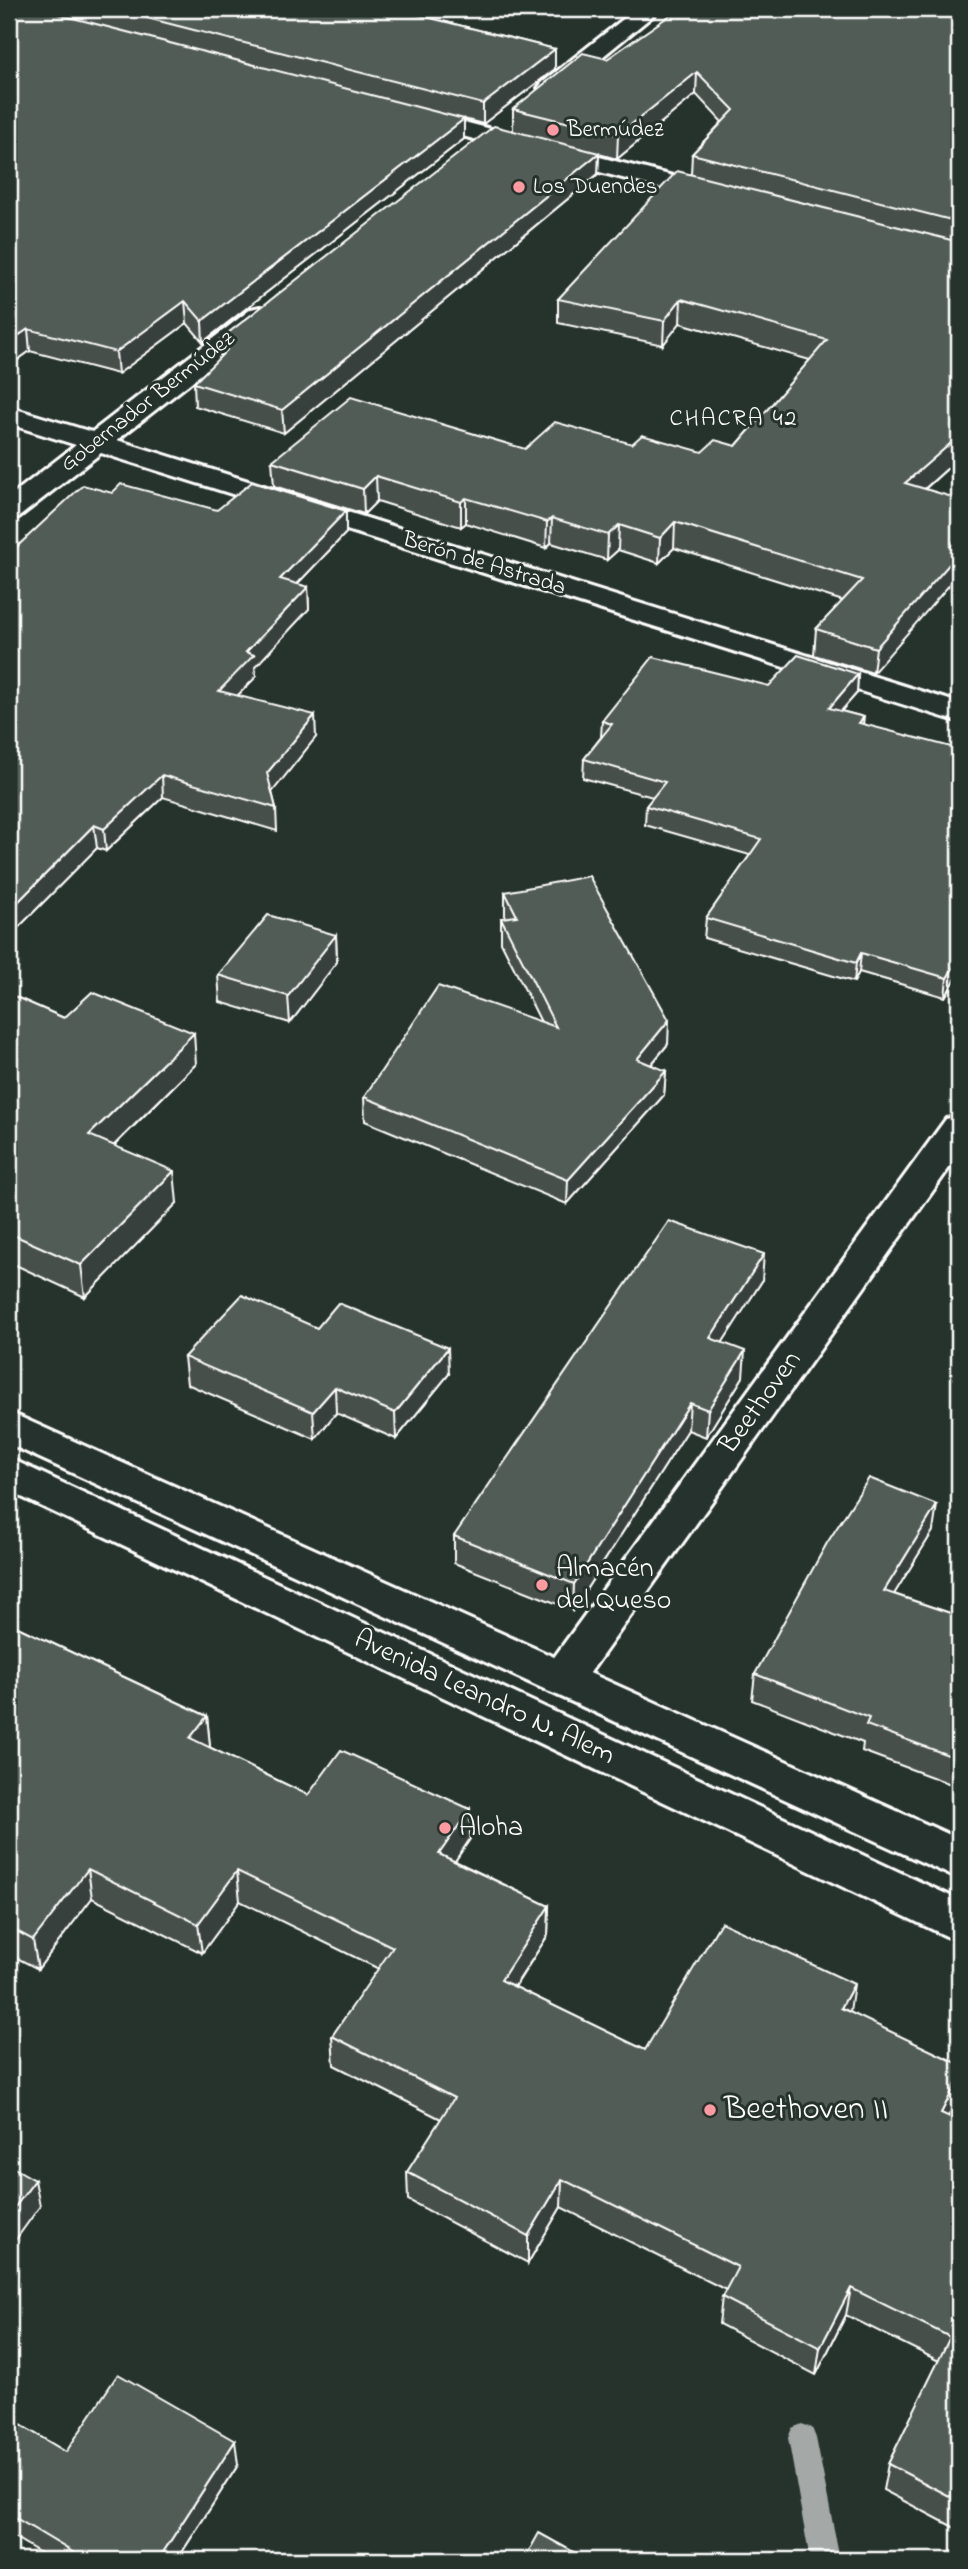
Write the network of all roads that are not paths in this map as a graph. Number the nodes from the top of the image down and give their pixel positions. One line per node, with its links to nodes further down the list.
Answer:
1 (650, 9): 2 (street)
2 (533, 102)
3 (396, 111): 5 (street)
4 (511, 119): 5 (street)
5 (490, 136): 6 (street); 7 (street)
6 (468, 153)
7 (742, 201)
8 (282, 298): 10 (street, Gobernador Bermúdez)
9 (9, 415): 10 (street, Berón de Astrada)
10 (97, 442): 11 (street, Gobernador Bermúdez); 12 (street, Berón de Astrada)
11 (9, 511)
12 (959, 713)
13 (959, 1128): 16 (street, Beethoven)
14 (9, 1427): 16 (street, Avenida Leandro N. Alem)
15 (9, 1474): 18 (street, Avenida Leandro N. Alem)
16 (562, 1679): 17 (street, Avenida Leandro N. Alem)
17 (959, 1860)
18 (959, 1922)

